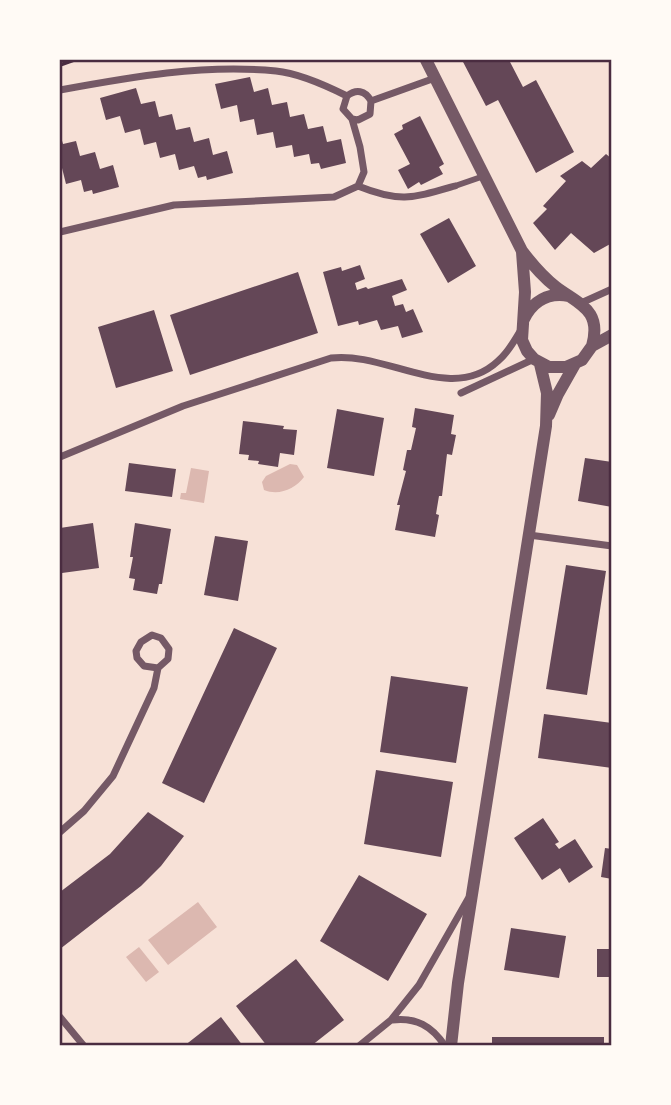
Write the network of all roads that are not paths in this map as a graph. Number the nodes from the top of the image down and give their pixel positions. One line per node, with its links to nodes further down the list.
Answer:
1 (426, 60): 2 (street)
2 (435, 78): 5 (street); 7 (street)
3 (60, 90): 4 (street)
4 (347, 96): 5 (street); 6 (street)
5 (371, 101): 6 (street)
6 (352, 118): 8 (street)
7 (484, 176): 9 (street); 11 (street)
8 (358, 186): 9 (street); 10 (street)
9 (455, 187)
10 (60, 232)
11 (522, 251): 13 (street); 14 (street)
12 (611, 289): 13 (street)
13 (576, 300): 14 (street); 16 (street)
14 (523, 324): 17 (street); 19 (street)
15 (611, 335): 16 (street)
16 (592, 346): 18 (street)
17 (537, 362): 18 (street); 19 (street); 20 (street)
18 (575, 364): 20 (street)
19 (463, 380): 21 (street)
20 (546, 426): 22 (street)
21 (60, 457)
22 (528, 535): 23 (street); 26 (street)
23 (611, 546)
24 (158, 668): 24 (street); 25 (street)
25 (60, 832)
26 (473, 889): 28 (street); 32 (street)
27 (60, 1017): 29 (street)
28 (391, 1020): 30 (street); 31 (street)
29 (84, 1045)
30 (359, 1045)
31 (445, 1045)
32 (451, 1045)

